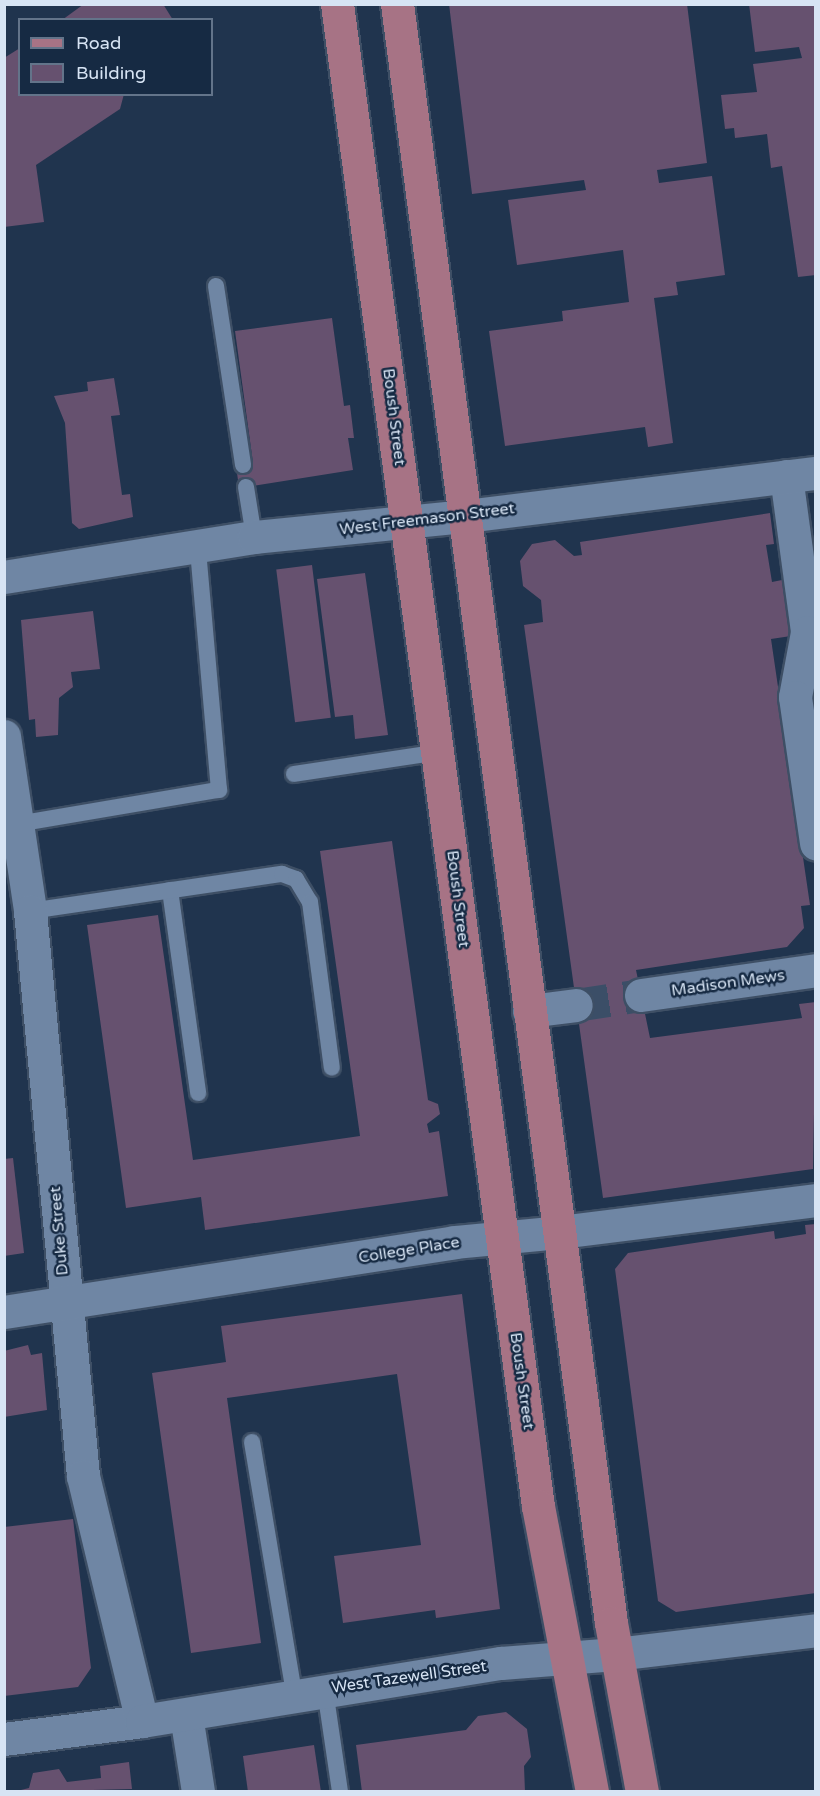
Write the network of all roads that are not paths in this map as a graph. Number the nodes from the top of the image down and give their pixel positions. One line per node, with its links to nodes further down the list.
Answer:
1 (337, 4): 8 (main road, Boush Street)
2 (397, 4): 7 (main road)
3 (216, 286): 4 (lane)
4 (243, 465)
5 (801, 474): 7 (street, West Freemason Street); 16 (street)
6 (246, 487): 9 (lane)
7 (465, 516): 8 (street, West Freemason Street); 22 (main road)
8 (408, 524): 9 (street, West Freemason Street); 13 (main road, Boush Street)
9 (254, 537): 10 (street, West Freemason Street)
10 (198, 548): 11 (street, West Freemason Street); 15 (lane)
11 (4, 577)
12 (4, 736): 15 (street, Duke Street)
13 (439, 752): 14 (lane); 27 (main road, Boush Street)
14 (294, 774)
15 (17, 824): 18 (street, Duke Street)
16 (816, 843)
17 (170, 890): 18 (lane); 23 (lane); 24 (lane)
18 (30, 910): 28 (street, Duke Street)
19 (816, 970): 20 (street, Madison Mews)
20 (641, 995)
21 (576, 1005): 22 (street)
22 (529, 1011): 26 (main road)
23 (332, 1068)
24 (198, 1093)
25 (816, 1200): 26 (street, College Place)
26 (559, 1232): 27 (street, College Place); 32 (main road)
27 (502, 1237): 28 (street, College Place); 33 (main road, Boush Street)
28 (66, 1303): 29 (street, College Place); 36 (street, Duke Street)
29 (4, 1312)
30 (252, 1442): 34 (lane)
31 (816, 1630): 32 (street, West Tazewell Street)
32 (616, 1654): 33 (street, West Tazewell Street); 41 (main road)
33 (566, 1658): 34 (street, West Tazewell Street); 40 (main road, Boush Street)
34 (309, 1692): 35 (street, West Tazewell Street); 39 (lane)
35 (186, 1714): 36 (street, West Tazewell Street); 38 (street)
36 (142, 1721): 37 (street, West Tazewell Street)
37 (4, 1739)
38 (198, 1791)
39 (340, 1791)
40 (592, 1791)
41 (642, 1791)

